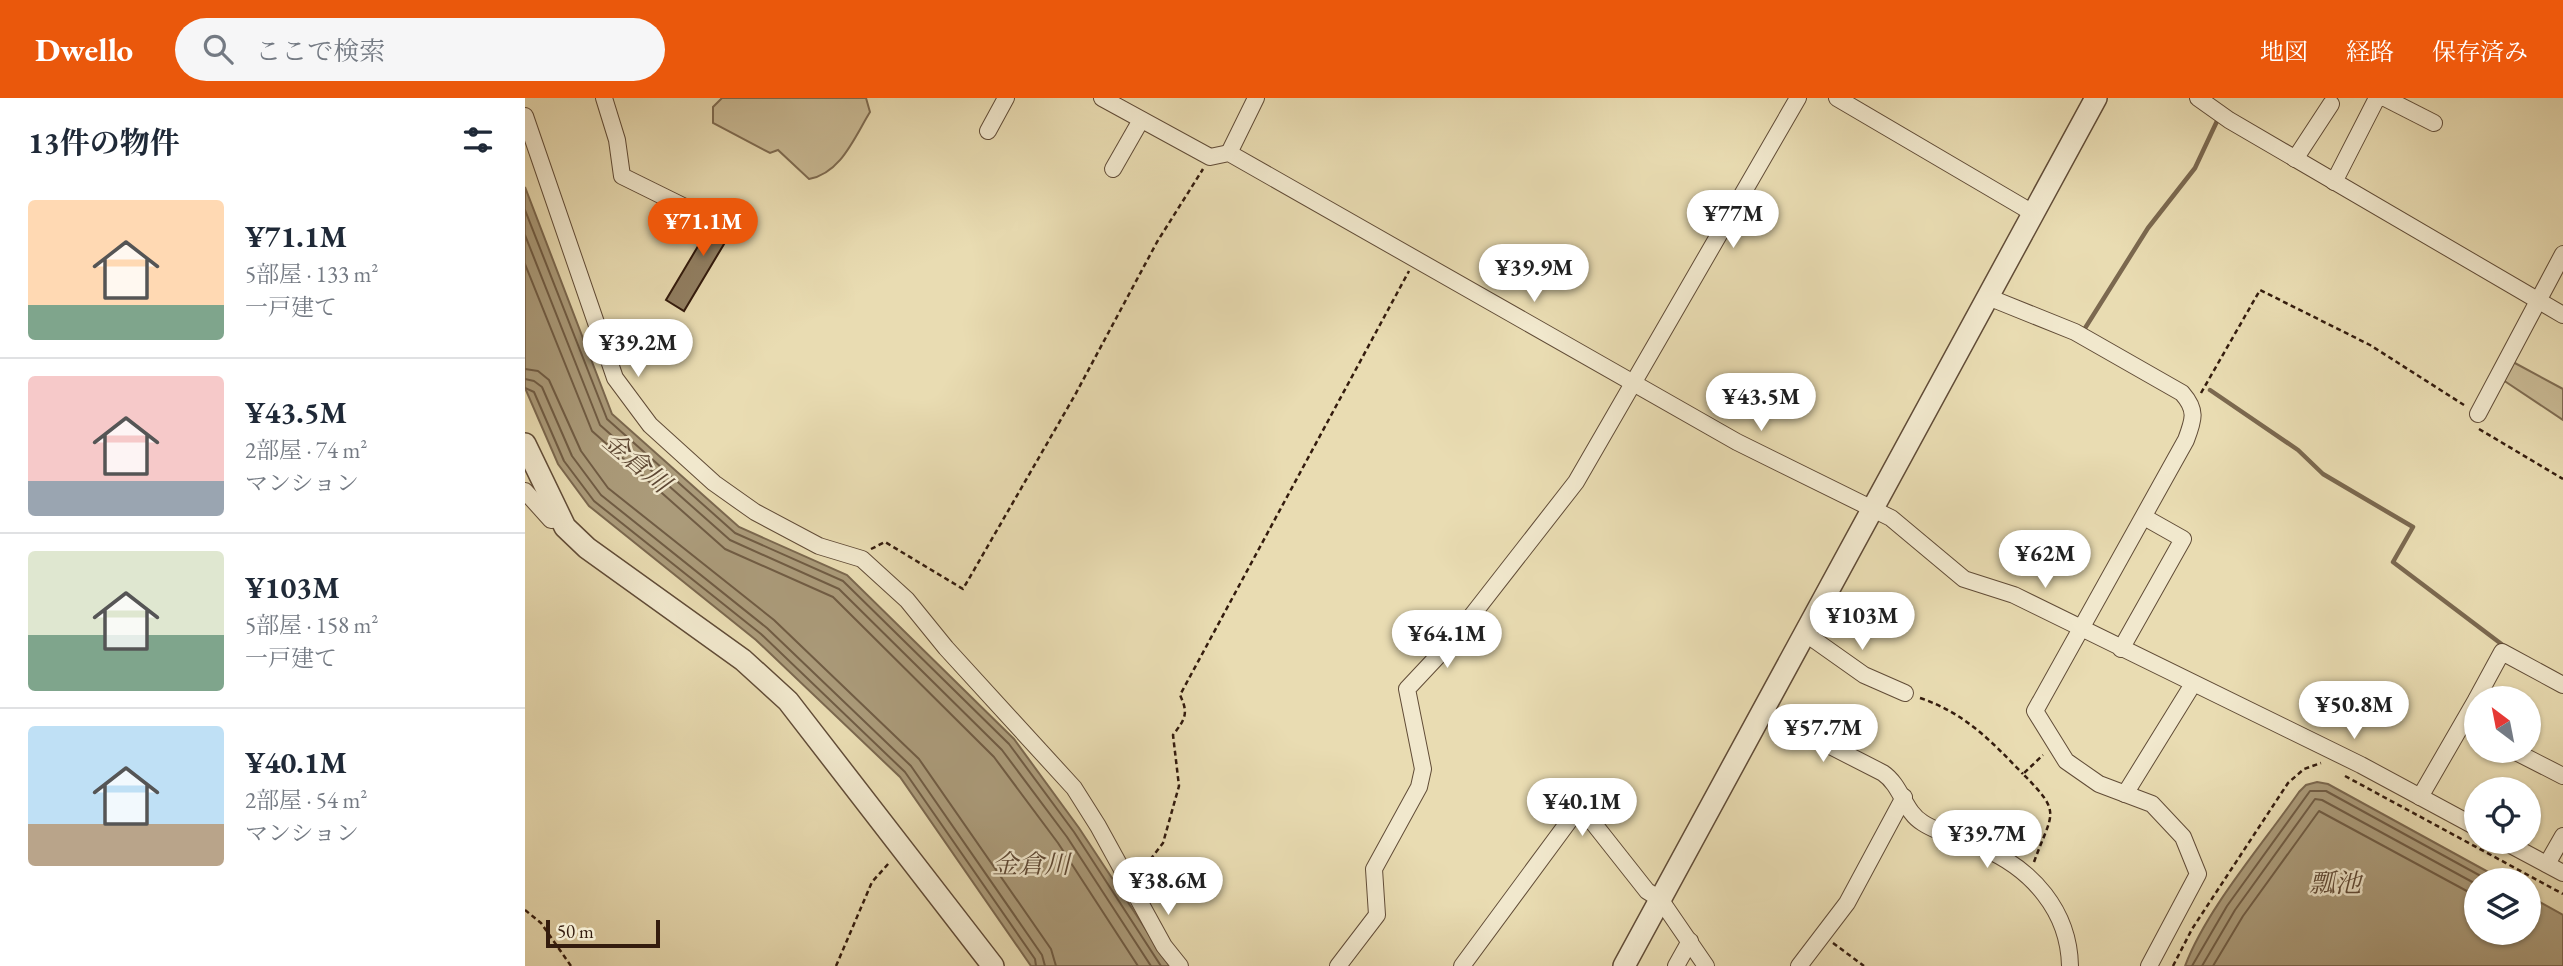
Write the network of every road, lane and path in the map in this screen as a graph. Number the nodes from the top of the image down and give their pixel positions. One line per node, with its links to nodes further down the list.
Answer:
1 (604, 98): 21 (street)
2 (1006, 98): 15 (street)
3 (1256, 98): 16 (street)
4 (1798, 98): 28 (street)
5 (1837, 98): 22 (street)
6 (2096, 98): 22 (street)
7 (2198, 98): 18 (street)
8 (2377, 98): 20 (street)
9 (2385, 98): 14 (street)
10 (1113, 101): 13 (street)
11 (2331, 104): 18 (street)
12 (525, 116): 37 (street)
13 (1141, 120): 17 (street); 19 (street)
14 (2434, 123)
15 (988, 131)
16 (1229, 153): 17 (street); 24 (street)
17 (1210, 157): 37 (path)
18 (2295, 159): 20 (street)
19 (1113, 169)
20 (2334, 182): 26 (street)
21 (693, 211)
22 (2033, 213): 25 (street)
23 (2563, 254): 26 (street)
24 (1415, 258): 28 (street); 63 (path)
25 (1988, 297): 29 (street); 34 (street)
26 (2538, 301): 27 (street); 30 (street)
27 (2563, 315)
28 (1635, 383): 34 (street); 73 (street)
29 (2192, 405): 30 (path); 35 (street)
30 (2478, 414): 32 (path)
31 (525, 444): 36 (street)
32 (2563, 479)
33 (525, 491): 36 (street)
34 (1872, 508): 38 (street); 39 (street)
35 (2144, 517): 38 (street); 40 (street)
36 (561, 519): 58 (street)
37 (862, 559): 63 (street)
38 (2082, 630): 40 (street); 47 (street)
39 (1806, 634): 44 (street); 45 (street)
40 (2121, 649): 41 (street)
41 (2193, 684): 53 (street); 55 (street)
42 (2563, 685): 43 (street)
43 (2484, 686)
44 (1905, 693): 51 (path)
45 (1762, 711): 54 (street); 65 (street)
46 (2464, 736): 55 (street)
47 (2055, 743): 51 (path); 53 (street)
48 (2322, 763): 82 (path)
49 (2538, 763): 52 (street)
50 (2334, 770): 64 (path)
51 (2023, 774): 62 (path)
52 (2563, 776)
53 (2125, 794): 81 (street)
54 (1904, 797): 62 (street); 67 (street)
55 (2420, 797): 56 (street)
56 (2464, 821)
57 (2563, 836): 60 (street)
58 (908, 854): 70 (path); 71 (street)
59 (2528, 854): 60 (street)
60 (2547, 864): 61 (street)
61 (2563, 873)
62 (2029, 876): 80 (street)
63 (1129, 887): 72 (street)
64 (2563, 894)
65 (1660, 899): 68 (street); 74 (street); 75 (street)
66 (525, 910): 69 (path)
67 (1822, 934): 78 (street); 79 (path)
68 (1690, 941): 76 (street); 77 (street)
69 (571, 966)
70 (836, 966)
71 (993, 966)
72 (1180, 966)
73 (1338, 966)
74 (1462, 966)
75 (1624, 966)
76 (1676, 966)
77 (1706, 966)
78 (1800, 966)
79 (1864, 966)
80 (2070, 966)
81 (2149, 966)
82 (2173, 966)

